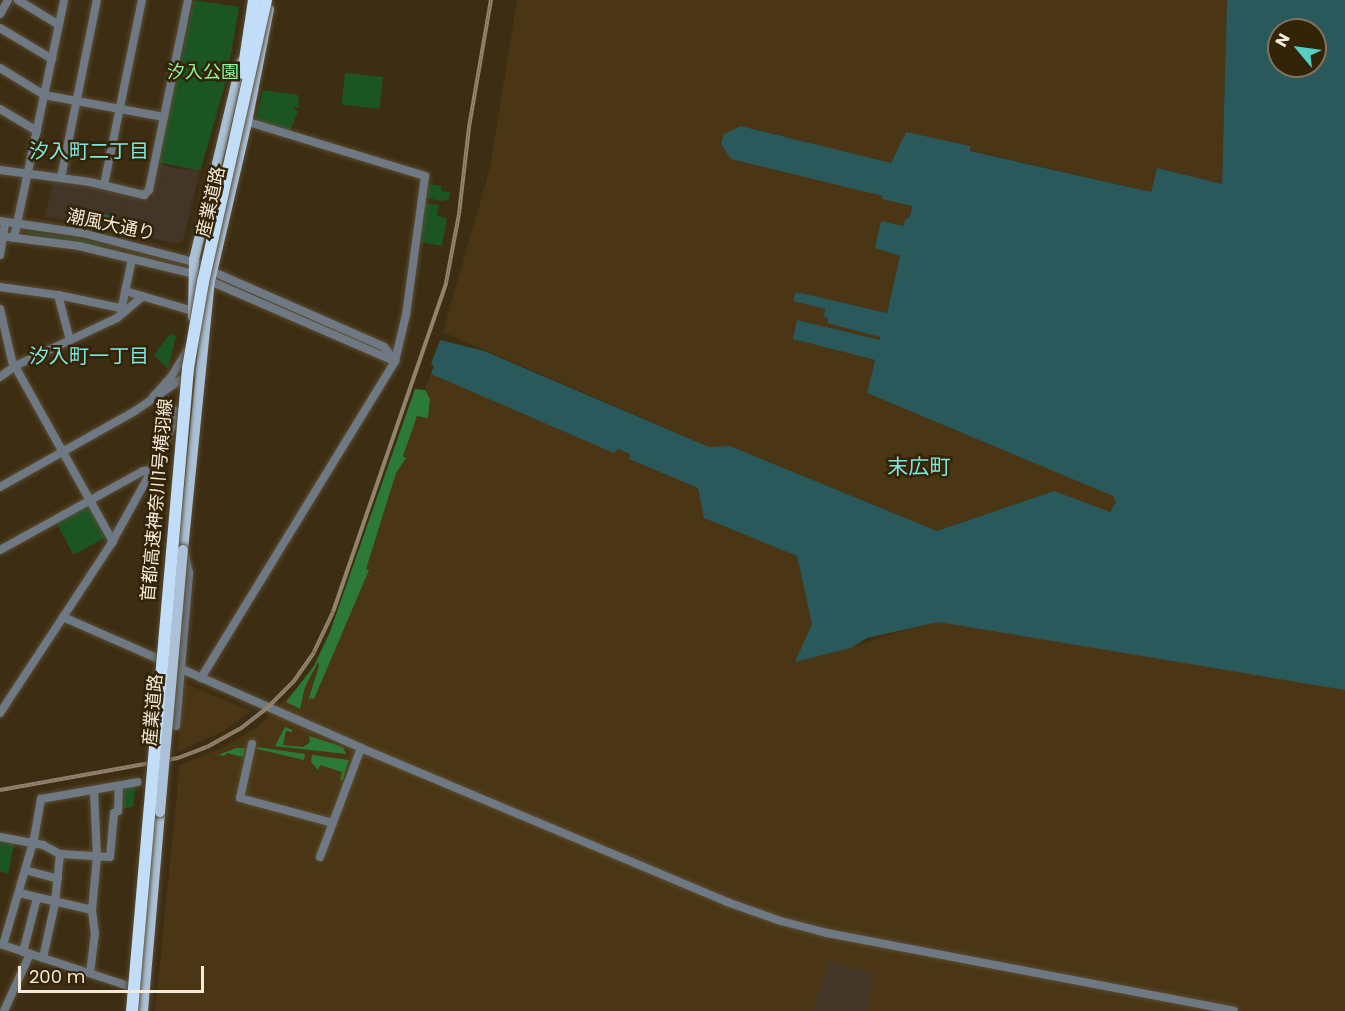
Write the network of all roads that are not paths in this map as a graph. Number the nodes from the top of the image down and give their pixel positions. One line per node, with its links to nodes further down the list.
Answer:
1 (8, 0): 10 (street)
2 (18, 0): 11 (street)
3 (64, 0): 11 (street)
4 (97, 0): 16 (street)
5 (142, 0): 18 (street)
6 (188, 0): 20 (street)
7 (252, 0): 19 (main road, 産業道路); 89 (highway, 首都高速神奈川1号横羽線, bridge)
8 (266, 0): 90 (highway, 首都高速神奈川1号横羽線, bridge)
9 (271, 0): 21 (main road, 産業道路)
10 (0, 14)
11 (59, 25): 13 (street)
12 (0, 28): 13 (street)
13 (52, 59): 15 (street)
14 (0, 68): 15 (street)
15 (44, 95): 16 (street); 22 (street)
16 (77, 101): 18 (street); 25 (street)
17 (0, 109): 22 (street)
18 (119, 109): 20 (street); 26 (street)
19 (227, 116): 21 (street); 33 (main road, 産業道路)
20 (164, 117): 26 (street)
21 (247, 122): 35 (main road, 産業道路); 47 (street)
22 (37, 131): 24 (street)
23 (0, 170): 24 (street)
24 (27, 174): 25 (street); 27 (street)
25 (61, 178): 26 (street)
26 (104, 185)
27 (17, 224): 28 (street, 潮風大通り); 29 (street); 30 (street); 33 (street, 潮風大通り)
28 (2, 229): 29 (street, 潮風大通り); 31 (street)
29 (14, 238): 30 (street, 潮風大通り)
30 (79, 246): 32 (street, 潮風大通り)
31 (0, 255)
32 (132, 259): 34 (street, 潮風大通り); 37 (street)
33 (194, 260): 34 (main road, 産業道路); 35 (street, 潮風大通り)
34 (194, 274): 35 (street, 潮風大通り); 41 (main road, 産業道路)
35 (211, 276): 46 (main road, 産業道路); 47 (street)
36 (0, 287): 38 (street)
37 (124, 291): 39 (street); 40 (street)
38 (58, 295): 40 (street); 44 (street)
39 (143, 296): 40 (street); 41 (street)
40 (122, 311): 44 (street)
41 (193, 311): 43 (main road, 産業道路)
42 (1, 314): 45 (street)
43 (192, 338): 49 (main road, 産業道路); 51 (street)
44 (70, 340): 48 (street)
45 (4, 343): 48 (street)
46 (201, 359): 49 (street); 53 (main road, 産業道路)
47 (395, 361): 63 (street)
48 (15, 366): 50 (street); 54 (street)
49 (192, 372): 51 (street); 53 (main road, 産業道路)
50 (0, 377)
51 (153, 397): 52 (street); 54 (street)
52 (178, 413): 53 (street); 55 (street)
53 (195, 418): 60 (main road, 産業道路)
54 (62, 452): 56 (street); 57 (street)
55 (152, 470): 57 (street); 58 (street)
56 (0, 487)
57 (89, 501): 58 (street); 59 (street)
58 (113, 542): 61 (street)
59 (0, 550)
60 (183, 550): 62 (street); 87 (main road, 産業道路, bridge)
61 (63, 617): 62 (street); 64 (street)
62 (181, 669): 63 (street); 65 (street)
63 (201, 678): 67 (street)
64 (0, 713)
65 (176, 726)
66 (252, 744): 71 (street)
67 (361, 748): 71 (street); 92 (street)
68 (138, 782): 69 (street)
69 (119, 786): 70 (street); 75 (street)
70 (94, 790): 73 (street); 75 (street)
71 (333, 823): 76 (street)
72 (0, 837): 73 (street)
73 (33, 842): 74 (street); 77 (street)
74 (60, 854): 75 (street); 78 (street)
75 (97, 857): 82 (street)
76 (320, 857)
77 (25, 870): 78 (street); 79 (street)
78 (58, 879): 81 (street)
79 (19, 893): 80 (street); 83 (street)
80 (37, 898): 81 (street); 84 (street)
81 (55, 903): 82 (street); 85 (street)
82 (92, 910): 86 (street)
83 (2, 945): 84 (street)
84 (26, 953): 85 (street); 88 (street)
85 (43, 958): 86 (street)
86 (90, 973): 87 (street)
87 (144, 991): 91 (main road, 産業道路)
88 (4, 1011)
89 (124, 1011)
90 (132, 1011)
91 (143, 1011)
92 (1234, 1011)

